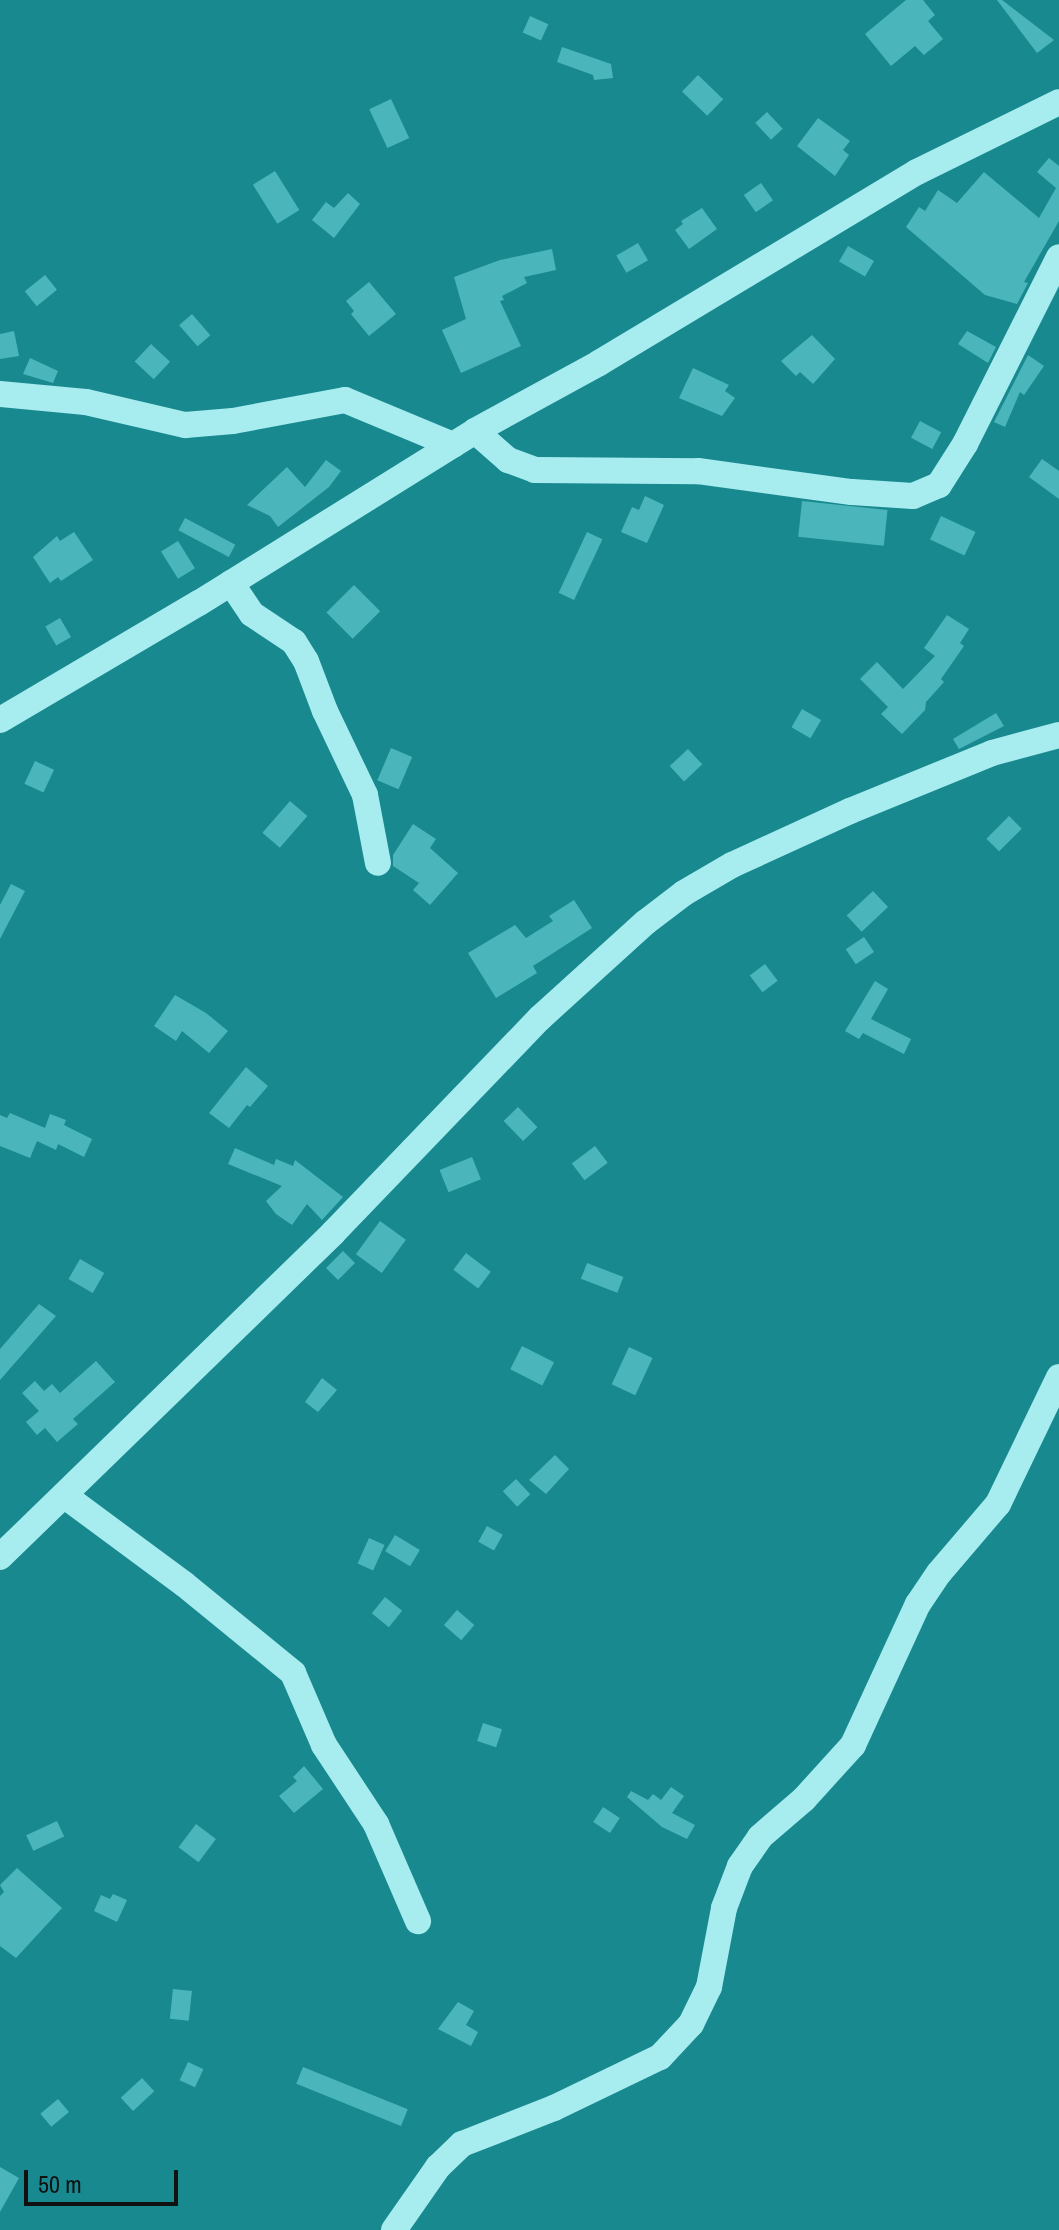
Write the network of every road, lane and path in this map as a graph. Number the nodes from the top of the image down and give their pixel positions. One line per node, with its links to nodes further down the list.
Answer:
1 (1059, 102): 4 (street)
2 (1059, 257): 4 (street)
3 (0, 394): 4 (street)
4 (464, 438): 5 (street)
5 (231, 583): 6 (street); 8 (street)
6 (0, 720)
7 (1059, 735): 10 (street)
8 (378, 863)
9 (1059, 1377): 13 (street)
10 (65, 1496): 11 (street); 12 (street)
11 (0, 1557)
12 (418, 1921)
13 (394, 2230)

